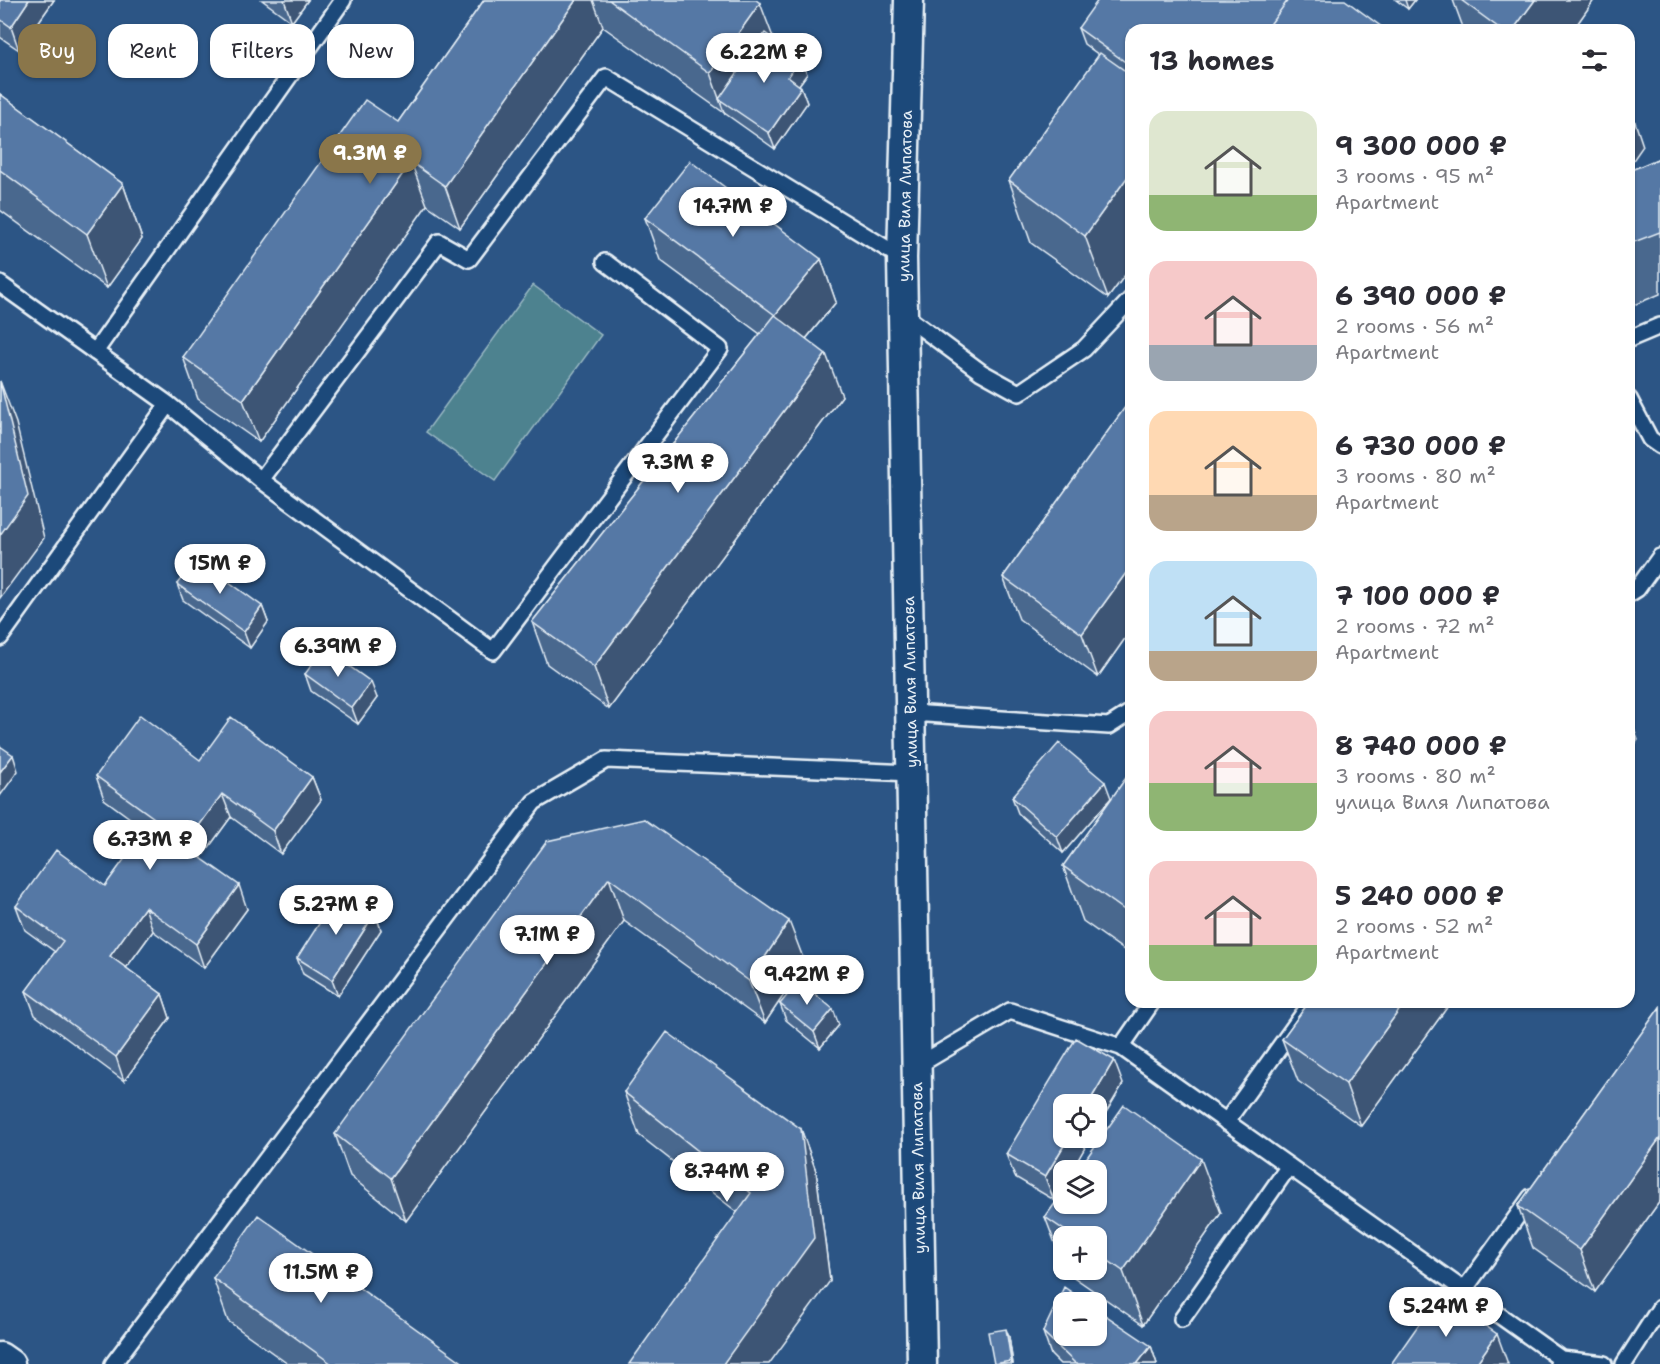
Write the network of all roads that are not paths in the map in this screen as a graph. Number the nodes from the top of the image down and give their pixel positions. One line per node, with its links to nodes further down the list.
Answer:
1 (343, 0): 10 (lane)
2 (909, 0): 3 (street, улица Виля Липатова)
3 (902, 258): 7 (street, улица Виля Липатова); 14 (lane)
4 (605, 262): 14 (lane)
5 (0, 284): 10 (lane)
6 (1125, 305): 7 (lane)
7 (903, 315): 18 (street, улица Виля Липатова)
8 (1660, 326): 9 (lane)
9 (1635, 336)
10 (95, 352): 11 (lane)
11 (168, 404): 14 (lane); 17 (lane)
12 (1635, 410): 13 (lane)
13 (1660, 446)
14 (261, 480)
15 (1660, 557): 16 (lane)
16 (1635, 590)
17 (0, 638)
18 (910, 713): 19 (lane); 20 (street, улица Виля Липатова)
19 (1125, 716)
20 (912, 773): 24 (street, улица Виля Липатова); 34 (lane)
21 (1148, 1008): 23 (lane)
22 (1308, 1008): 25 (lane)
23 (1121, 1047): 24 (lane); 25 (lane)
24 (916, 1066): 35 (street, улица Виля Липатова)
25 (1226, 1122): 26 (lane)
26 (1289, 1166): 28 (lane); 30 (lane)
27 (1539, 1186): 28 (lane)
28 (1464, 1290): 32 (lane)
29 (1660, 1308): 37 (lane)
30 (1182, 1319)
31 (0, 1357): 33 (street)
32 (1561, 1362): 36 (lane)
33 (10, 1364)
34 (113, 1364)
35 (922, 1364)
36 (1604, 1364)
37 (1624, 1364)

